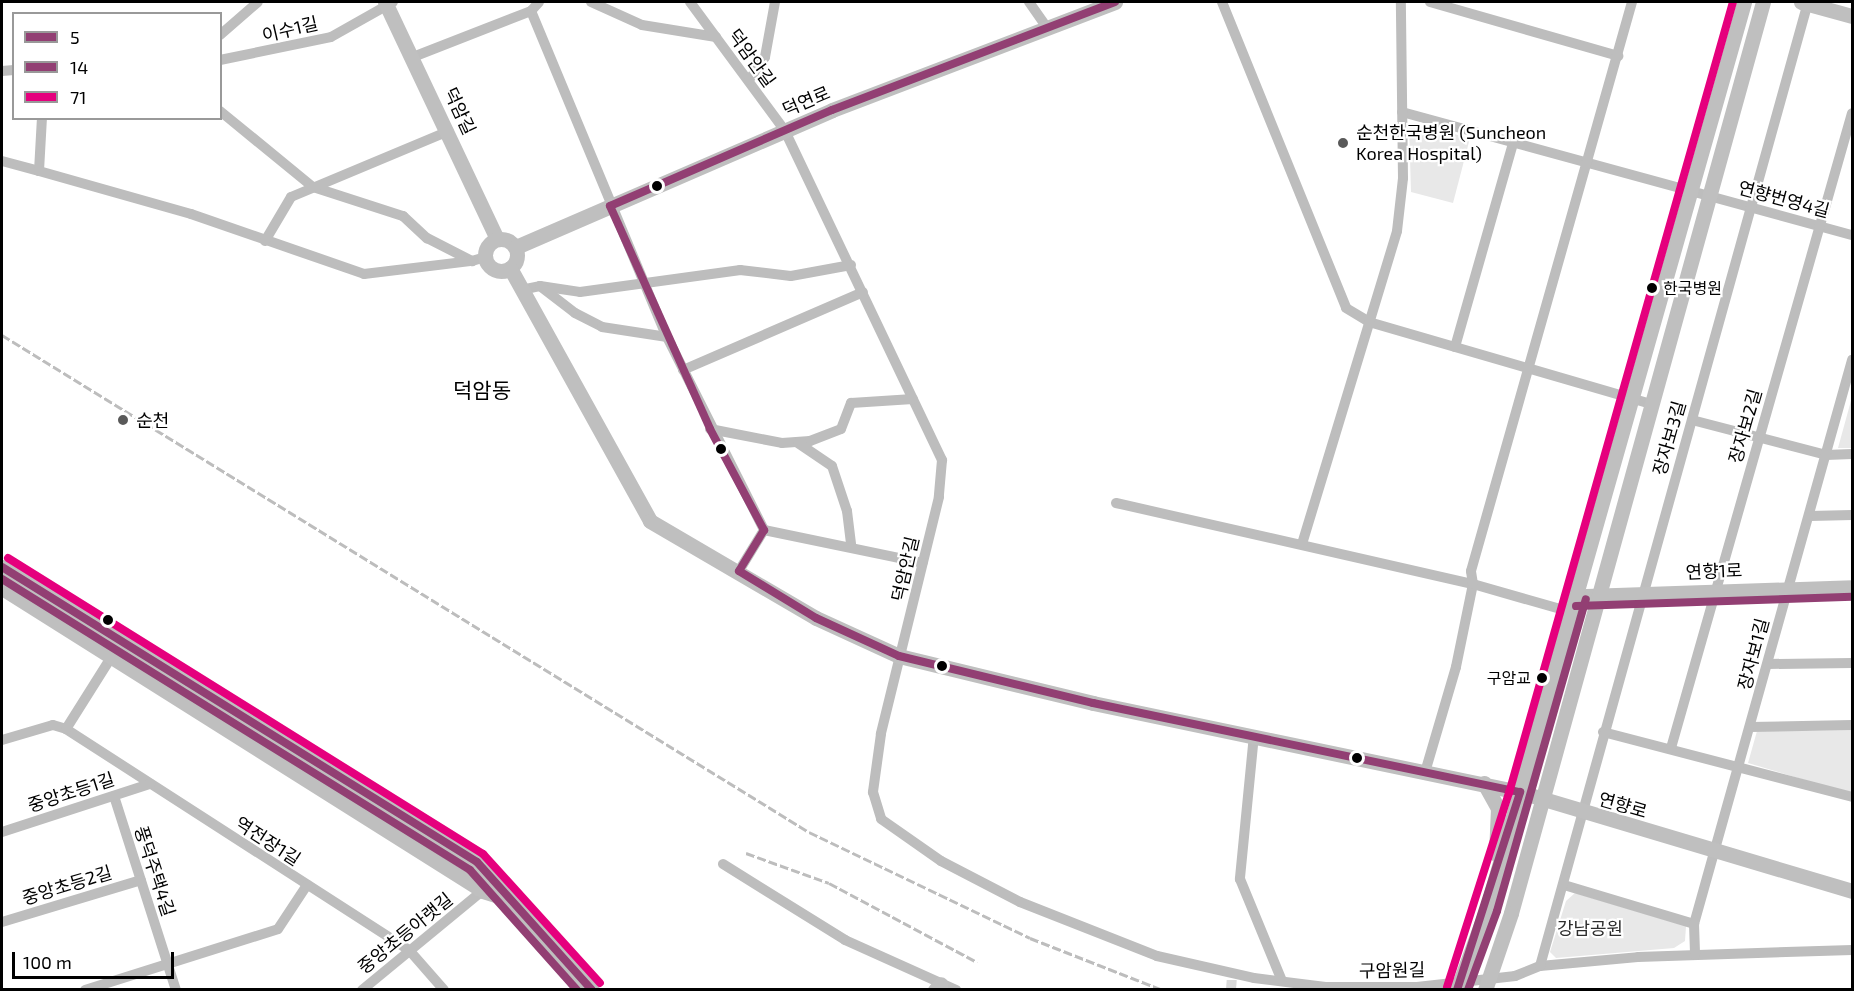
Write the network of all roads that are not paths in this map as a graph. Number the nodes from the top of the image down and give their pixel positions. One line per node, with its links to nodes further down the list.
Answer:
1 (258, 2): 19 (street)
2 (539, 2): 16 (street)
3 (591, 2): 20 (street)
4 (690, 2): 20 (street, 덕암안길)
5 (776, 2): 24 (street)
6 (1029, 2): 18 (street)
7 (1115, 2): 18 (main road, 덕연로)
8 (1222, 2): 52 (street)
9 (1401, 2): 25 (street)
10 (1430, 2): 21 (street)
11 (1632, 2): 21 (street)
12 (1744, 2): 36 (main road)
13 (1763, 2): 37 (main road)
14 (1805, 2): 17 (main road); 39 (street, 장자보3길)
15 (389, 3): 22 (main road, 덕암길); 23 (street, 이수1길)
16 (531, 10): 22 (street); 38 (street)
17 (1852, 16)
18 (1047, 28): 30 (main road, 덕연로)
19 (222, 33)
20 (716, 37): 24 (street, 덕암안길)
21 (1618, 56): 33 (street)
22 (413, 57): 29 (main road, 덕암길)
23 (222, 60)
24 (748, 80): 30 (street, 덕암안길)
25 (1402, 112): 31 (street, 연향번영4길); 52 (street)
26 (222, 113): 35 (street)
27 (1852, 113): 40 (street, 장자보2길)
28 (42, 120): 34 (street)
29 (448, 131): 35 (street); 42 (main road, 덕암길)
30 (784, 131): 38 (main road, 덕연로); 46 (street, 덕암안길)
31 (1513, 143): 33 (street, 연향번영4길); 54 (street)
32 (2, 161): 34 (street)
33 (1588, 163): 36 (street, 연향번영4길); 56 (street)
34 (39, 171): 43 (street)
35 (313, 187): 43 (street); 45 (street)
36 (1690, 190): 37 (street, 연향번영4길); 58 (main road)
37 (1707, 195): 39 (street, 연향번영4길); 60 (main road)
38 (610, 206): 44 (main road, 덕연로); 48 (street)
39 (1751, 207): 40 (street, 연향번영4길); 61 (street, 장자보3길)
40 (1819, 225): 41 (street, 연향번영4길); 63 (street, 장자보2길)
41 (1852, 235)
42 (497, 239): 44 (main road); 45 (main road)
43 (265, 241): 45 (street)
44 (516, 247): 47 (main road)
45 (479, 259): 47 (main road)
46 (851, 266): 48 (street); 51 (street, 덕암안길)
47 (510, 268): 50 (main road, 연향로)
48 (643, 281): 49 (street); 53 (street)
49 (540, 286): 50 (street); 53 (street)
50 (521, 290): 75 (main road, 연향로)
51 (863, 292): 57 (street); 59 (street, 덕암안길)
52 (1369, 322): 54 (street); 71 (street)
53 (667, 337): 57 (street)
54 (1455, 347): 56 (street)
55 (1852, 360): 66 (street, 장자보1길)
56 (1527, 369): 58 (street); 76 (street)
57 (683, 370): 62 (street)
58 (1631, 398): 60 (street); 82 (main road)
59 (914, 399): 64 (street); 73 (street, 덕암안길)
60 (1648, 403): 83 (main road)
61 (1692, 420): 63 (street); 81 (street, 장자보3길)
62 (710, 429): 64 (street); 70 (street)
63 (1758, 438): 66 (street); 80 (street, 장자보2길)
64 (795, 442): 72 (street)
65 (1852, 454): 66 (street)
66 (1826, 455): 69 (street, 장자보1길)
67 (1116, 503): 71 (street)
68 (1852, 515): 69 (street)
69 (1810, 516): 77 (street, 장자보1길)
70 (764, 530): 72 (street); 75 (street)
71 (1302, 544): 76 (street)
72 (851, 546): 73 (street)
73 (923, 563): 86 (street, 덕암안길)
74 (2, 567): 109 (main road)
75 (739, 571): 86 (main road, 연향로)
76 (1473, 584): 84 (street); 97 (street)
77 (1787, 587): 78 (main road, 연향1로); 80 (main road, 연향1로); 88 (street, 장자보1길)
78 (1852, 587)
79 (2, 588): 85 (main road)
80 (1715, 591): 81 (main road, 연향1로); 95 (street, 장자보2길)
81 (1641, 592): 83 (main road, 연향1로); 92 (street, 장자보3길)
82 (1576, 596): 83 (main road, 연향1로); 84 (main road)
83 (1594, 596): 103 (main road)
84 (1571, 612): 100 (main road)
85 (112, 656): 91 (street); 113 (main road)
86 (899, 656): 93 (main road, 연향로); 123 (street, 덕암안길)
87 (1852, 663): 88 (street)
88 (1768, 664): 90 (street, 장자보1길)
89 (1852, 725): 90 (street)
90 (1750, 727): 96 (street, 장자보1길)
91 (66, 729): 94 (street); 99 (street, 역전장1길)
92 (1604, 732): 95 (street); 104 (street, 장자보3길)
93 (1254, 735): 97 (main road, 연향로); 124 (street)
94 (2, 740)
95 (1671, 748): 96 (street)
96 (1740, 764): 102 (street); 106 (street, 장자보1길)
97 (1426, 769): 98 (main road, 연향로)
98 (1484, 783): 100 (main road, 연향로); 108 (main road)
99 (150, 784): 101 (street, 중앙초등1길); 111 (street, 역전장1길)
100 (1520, 792): 103 (main road, 연향로); 108 (main road)
101 (114, 796): 105 (street, 중앙초등1길); 110 (street, 풍덕주택4길)
102 (1852, 797)
103 (1540, 800): 104 (main road, 연향로); 132 (main road, bridge)
104 (1584, 814): 106 (main road, 연향로); 112 (street, 장자보3길)
105 (2, 832)
106 (1716, 853): 114 (main road, 연향로); 117 (street)
107 (723, 864): 125 (street)
108 (1498, 869): 131 (main road, bridge)
109 (496, 877): 113 (street, 중앙초등아랫길); 115 (main road)
110 (141, 880): 116 (street, 중앙초등2길); 121 (street, 풍덕주택4길)
111 (307, 885): 118 (street, 역전장1길); 121 (street)
112 (1564, 885): 117 (street); 122 (street, 장자보3길)
113 (483, 891): 115 (main road); 118 (street, 중앙초등아랫길)
114 (1852, 891)
115 (507, 899): 130 (main road)
116 (2, 922)
117 (1694, 924): 120 (street)
118 (409, 950): 128 (street, 중앙초등아랫길); 129 (street, 역전장1길)
119 (1852, 950): 120 (street)
120 (1695, 955): 122 (street, 구암원길)
121 (168, 964): 126 (street); 127 (street, 풍덕주택4길)
122 (1540, 966): 124 (street, 구암원길)
123 (1232, 974): 124 (street, 구암원길)
124 (1282, 981)
125 (944, 988)
126 (85, 990)
127 (176, 990)
128 (362, 990)
129 (444, 990)
130 (592, 990)
131 (1457, 990)
132 (1485, 990)

